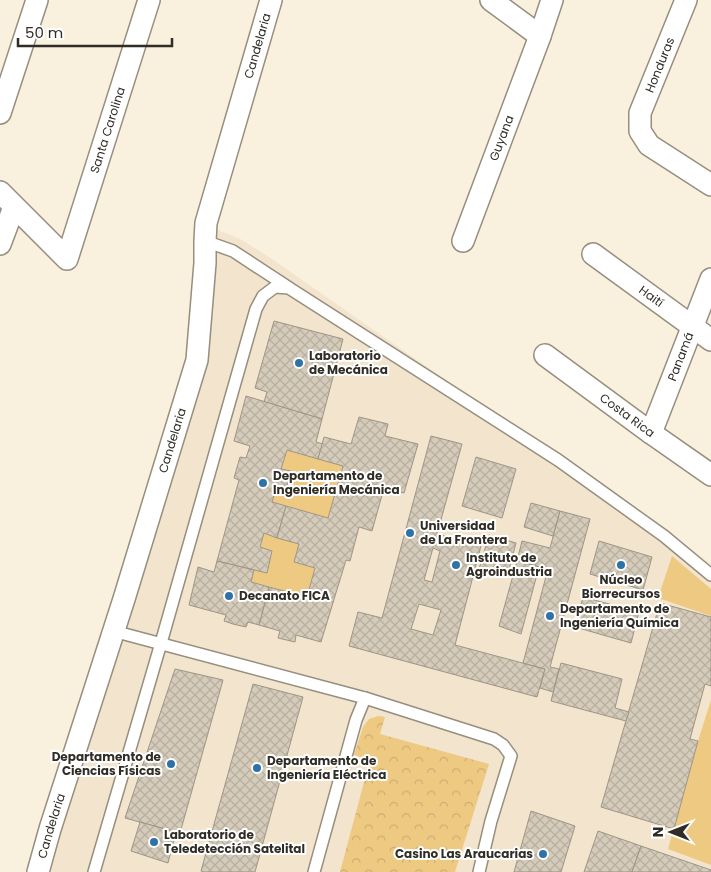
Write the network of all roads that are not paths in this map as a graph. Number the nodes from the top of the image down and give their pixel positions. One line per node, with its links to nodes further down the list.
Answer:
1 (37, 0): 8 (street)
2 (149, 0): 10 (street, Santa Carolina)
3 (271, 0): 11 (street, Candelaria)
4 (491, 0): 7 (street)
5 (552, 0): 7 (street, Guyana)
6 (686, 0): 9 (street, Honduras)
7 (540, 36): 12 (street, Guyana)
8 (0, 113)
9 (711, 185)
10 (7, 200): 13 (street)
11 (205, 241): 16 (lane); 23 (street, Candelaria)
12 (464, 241)
13 (0, 244)
14 (593, 254): 17 (street, Haití)
15 (711, 279): 17 (street, Panamá)
16 (289, 288): 22 (lane); 24 (lane)
17 (692, 327): 18 (street, Haití); 20 (street, Panamá)
18 (711, 340)
19 (545, 355): 20 (street, Costa Rica)
20 (651, 433): 21 (street, Costa Rica)
21 (711, 475)
22 (711, 575)
23 (113, 631): 24 (lane); 26 (street, Candelaria)
24 (161, 643): 25 (lane); 27 (lane)
25 (364, 698): 28 (lane); 29 (lane)
26 (38, 872)
27 (94, 872)
28 (314, 872)
29 (478, 872)

